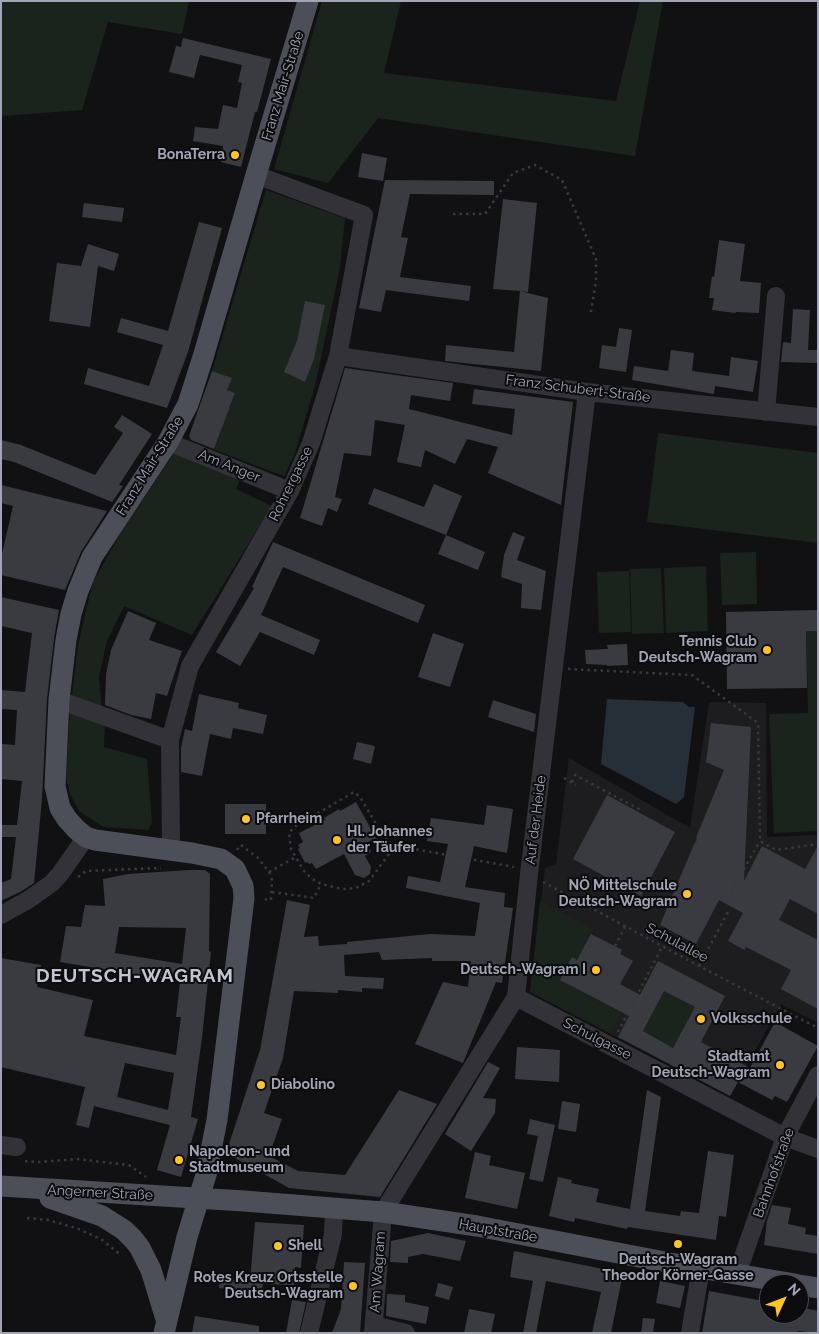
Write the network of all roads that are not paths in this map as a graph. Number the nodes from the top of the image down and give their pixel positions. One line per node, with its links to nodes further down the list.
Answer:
1 (308, 1): 2 (main road, Franz Mair-Straße)
2 (256, 175): 4 (street, Rohrergasse); 8 (main road, Franz Mair-Straße)
3 (776, 296): 6 (street)
4 (338, 356): 5 (street, Franz Schubert-Straße); 9 (street, Rohrergasse)
5 (588, 392): 6 (street, Franz Schubert-Straße); 15 (street, Auf der Heide)
6 (766, 412): 7 (street, Franz Schubert-Straße)
7 (818, 417)
8 (168, 442): 9 (street, Am Anger); 10 (main road, Franz Mair-Straße)
9 (290, 491): 11 (street, Rohrergasse)
10 (59, 700): 11 (street); 12 (main road, Franz Mair-Straße)
11 (170, 740): 13 (street, Rohrergasse)
12 (86, 837): 13 (main road); 14 (street)
13 (166, 859): 20 (main road)
14 (1, 915)
15 (516, 997): 17 (street, Schulgasse); 22 (street, Auf der Heide)
16 (818, 1075): 17 (street, Bahnhofstraße)
17 (785, 1137): 18 (street, Schulgasse); 24 (street, Bahnhofstraße)
18 (818, 1149)
19 (12, 1187): 20 (main road, Angerner Straße); 26 (main road)
20 (198, 1198): 21 (main road, Hauptstraße); 26 (main road)
21 (334, 1208): 22 (main road, Hauptstraße); 28 (street)
22 (382, 1212): 23 (main road, Hauptstraße); 27 (street, Am Wagram)
23 (701, 1268): 24 (main road, Hauptstraße); 30 (street)
24 (737, 1274): 25 (main road, Hauptstraße)
25 (759, 1278)
26 (165, 1327)
27 (374, 1329): 29 (street)
28 (309, 1333)
29 (406, 1333)
30 (690, 1333)

